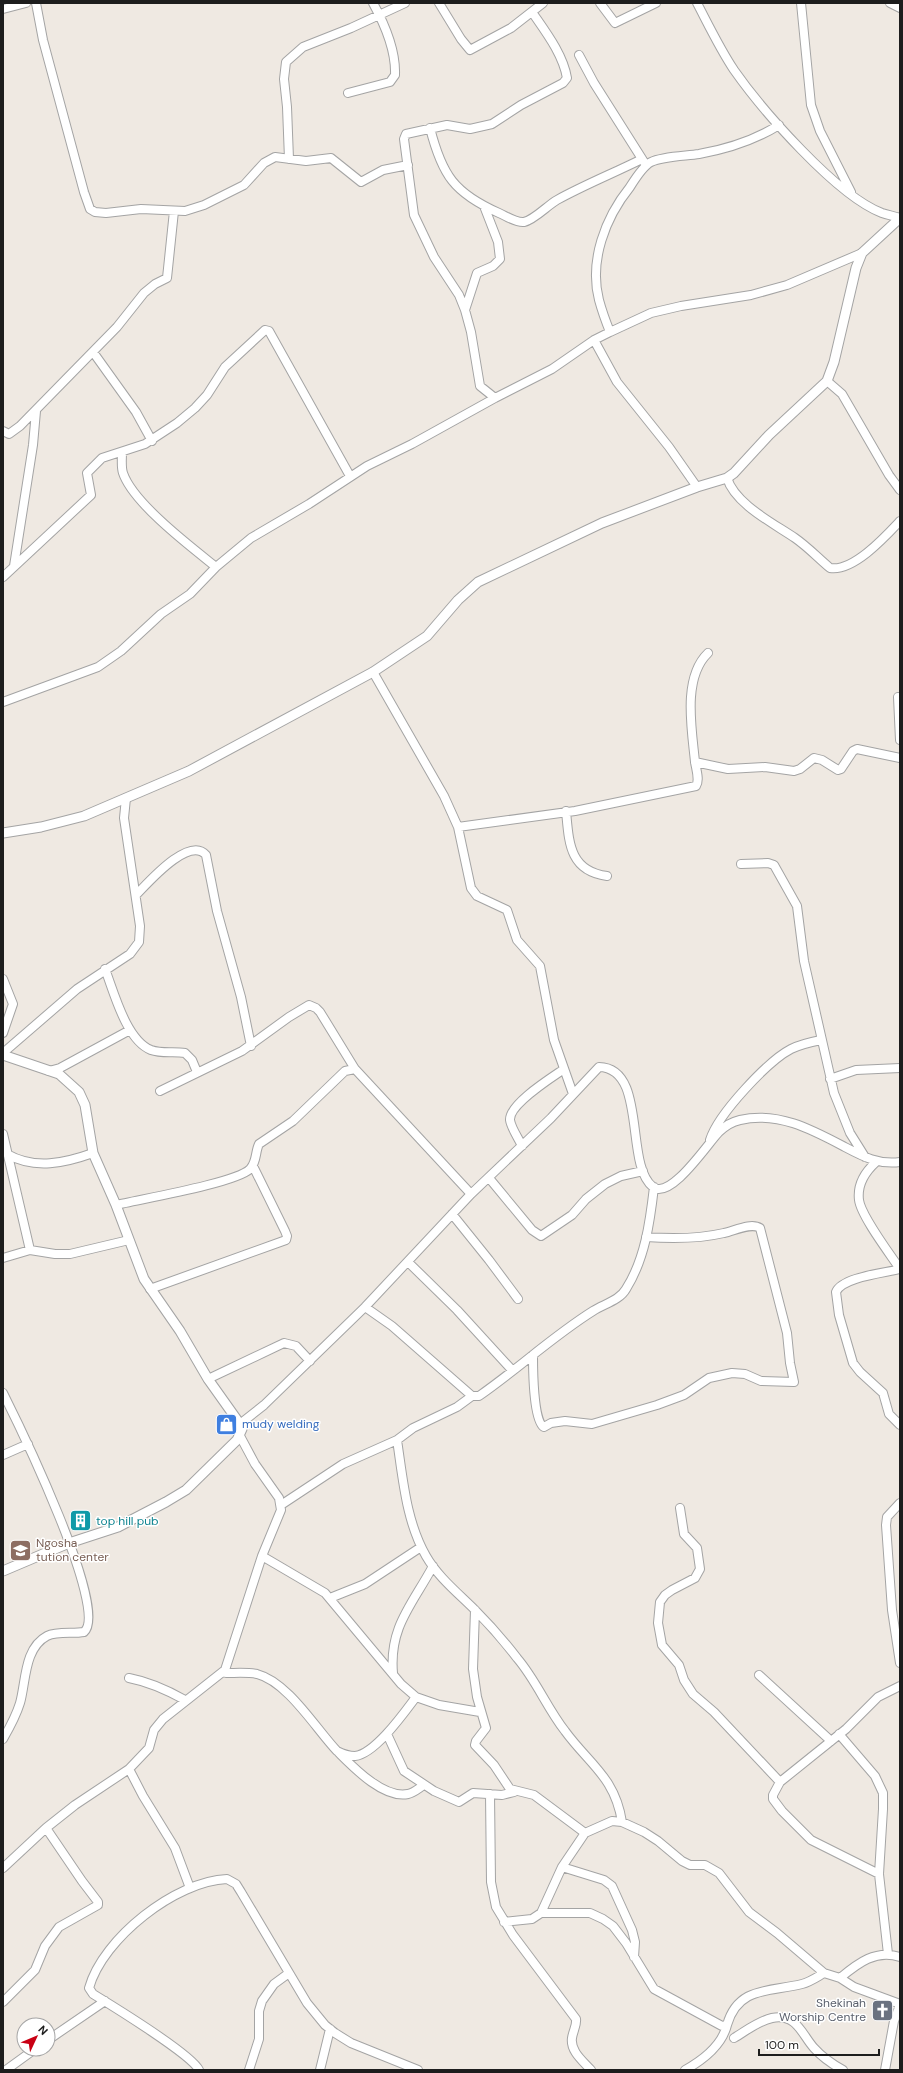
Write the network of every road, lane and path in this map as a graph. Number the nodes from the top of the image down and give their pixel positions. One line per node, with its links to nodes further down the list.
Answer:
1 (26, 3): 13 (street)
2 (36, 3): 25 (street)
3 (373, 3): 15 (street)
4 (405, 3): 15 (street)
5 (438, 3): 14 (street)
6 (543, 3): 14 (street)
7 (600, 3): 8 (street)
8 (656, 3)
9 (697, 3): 18 (street)
10 (801, 3): 23 (street)
11 (890, 3): 12 (street)
12 (900, 8)
13 (3, 9)
14 (532, 12): 19 (street)
15 (380, 15): 17 (street); 20 (street)
16 (579, 55): 21 (street)
17 (348, 93)
18 (779, 125): 21 (street); 23 (street)
19 (430, 128): 22 (street); 24 (street)
20 (289, 159): 22 (street); 25 (street)
21 (644, 162): 24 (street); 29 (street)
22 (408, 165): 28 (street)
23 (853, 196): 26 (street)
24 (484, 206): 28 (street)
25 (174, 211): 31 (street)
26 (900, 218): 27 (street)
27 (862, 253): 29 (street); 32 (street)
28 (465, 310): 33 (street)
29 (610, 332): 30 (street)
30 (594, 340): 33 (street); 40 (street)
31 (93, 352): 34 (street); 36 (street)
32 (827, 381): 39 (street); 41 (street)
33 (495, 398): 38 (street)
34 (36, 411): 35 (street); 43 (street)
35 (4, 434)
36 (152, 441): 37 (street); 38 (street)
37 (122, 452): 43 (street); 44 (street)
38 (350, 476): 44 (street)
39 (727, 478): 40 (street); 42 (street)
40 (697, 487): 47 (street)
41 (900, 490)
42 (900, 522)
43 (14, 566): 45 (street)
44 (216, 568): 49 (street)
45 (3, 577)
46 (708, 653): 52 (street)
47 (373, 672): 53 (street); 55 (street)
48 (898, 697): 50 (street)
49 (3, 702)
50 (900, 740)
51 (900, 758): 52 (street)
52 (695, 762): 54 (street)
53 (126, 798): 56 (street); 59 (street)
54 (566, 811): 55 (street); 58 (street)
55 (458, 827): 69 (street)
56 (3, 833)
57 (741, 864): 64 (street)
58 (606, 876)
59 (136, 895): 60 (street); 65 (street)
60 (105, 969): 62 (street); 66 (street)
61 (3, 980): 63 (street)
62 (130, 1030): 70 (street); 71 (street)
63 (3, 1033)
64 (821, 1040): 72 (street); 76 (street)
65 (251, 1046): 68 (street); 71 (street)
66 (3, 1054): 70 (street)
67 (900, 1068): 72 (street)
68 (355, 1069): 83 (street); 87 (street)
69 (564, 1069): 74 (street); 77 (street)
70 (49, 1071): 78 (street)
71 (197, 1072): 73 (street)
72 (830, 1079): 80 (street)
73 (160, 1091)
74 (574, 1094): 77 (street); 84 (street)
75 (3, 1134): 79 (street)
76 (709, 1142): 80 (street); 86 (street)
77 (522, 1146): 85 (street)
78 (93, 1153): 79 (street); 88 (street)
79 (7, 1154): 92 (street)
80 (865, 1157): 81 (street)
81 (876, 1162): 82 (street); 95 (street)
82 (900, 1162)
83 (253, 1166): 88 (street); 96 (street)
84 (643, 1171): 85 (street); 86 (street)
85 (489, 1178): 87 (street)
86 (654, 1187): 90 (street)
87 (471, 1194): 89 (street)
88 (116, 1205): 91 (street)
89 (452, 1214): 94 (street); 97 (street)
90 (646, 1237): 99 (street); 99 (street)
91 (129, 1240): 92 (street); 96 (street)
92 (30, 1250): 93 (street)
93 (3, 1258)
94 (408, 1262): 98 (street); 101 (street)
95 (900, 1269): 106 (street)
96 (150, 1289): 102 (street)
97 (518, 1299)
98 (365, 1306): 100 (street); 104 (street)
99 (533, 1355): 101 (street)
100 (310, 1361): 102 (street); 105 (street)
101 (512, 1370): 104 (street)
102 (208, 1379): 105 (street)
103 (3, 1392): 109 (street)
104 (472, 1396): 108 (street)
105 (240, 1424): 107 (street)
106 (900, 1425)
107 (240, 1436): 112 (street); 114 (street)
108 (397, 1440): 112 (street); 115 (street)
109 (28, 1444): 110 (street); 114 (street)
110 (3, 1456)
111 (900, 1503): 119 (street)
112 (281, 1505): 116 (street)
113 (680, 1508): 137 (street)
114 (69, 1543): 118 (street); 133 (street)
115 (421, 1547): 117 (street); 120 (street)
116 (262, 1556): 120 (street); 129 (street)
117 (433, 1566): 121 (street); 124 (street)
118 (3, 1571)
119 (896, 1587): 122 (street)
120 (330, 1598): 124 (street)
121 (475, 1610): 130 (street); 141 (street)
122 (900, 1663)
123 (226, 1673): 135 (street)
124 (394, 1673): 128 (street)
125 (759, 1675): 134 (street)
126 (129, 1678): 129 (street)
127 (900, 1686): 132 (street)
128 (416, 1698): 130 (street); 131 (street)
129 (185, 1700): 136 (street)
130 (480, 1712): 139 (street)
131 (387, 1734): 135 (street); 138 (street)
132 (839, 1734): 134 (street); 146 (street)
133 (3, 1739)
134 (831, 1741): 137 (street)
135 (337, 1752): 138 (street)
136 (129, 1768): 142 (street); 147 (street)
137 (780, 1782): 146 (street)
138 (424, 1785): 140 (street)
139 (514, 1792): 140 (street); 143 (street)
140 (490, 1794): 149 (street)
141 (622, 1822): 143 (street); 154 (street)
142 (46, 1828): 145 (street); 157 (street)
143 (585, 1833): 144 (street)
144 (562, 1867): 148 (street); 151 (street)
145 (3, 1868)
146 (880, 1874): 150 (street)
147 (190, 1888): 153 (street); 156 (street)
148 (541, 1913): 149 (street); 151 (street)
149 (504, 1922): 169 (street)
150 (888, 1954): 152 (street); 155 (street)
151 (634, 1957): 159 (street)
152 (900, 1957)
153 (289, 1973): 160 (street); 166 (street)
154 (824, 1973): 155 (street); 159 (street)
155 (840, 1978): 158 (street)
156 (105, 2001): 161 (street); 165 (street)
157 (3, 2002)
158 (900, 2004): 172 (street)
159 (726, 2025): 170 (street)
160 (330, 2029): 167 (street); 168 (street)
161 (56, 2035)
162 (734, 2038): 171 (street)
163 (25, 2057): 164 (street)
164 (9, 2069)
165 (199, 2070)
166 (249, 2070)
167 (320, 2070)
168 (418, 2070)
169 (591, 2070)
170 (685, 2070)
171 (843, 2070)
172 (885, 2070)

